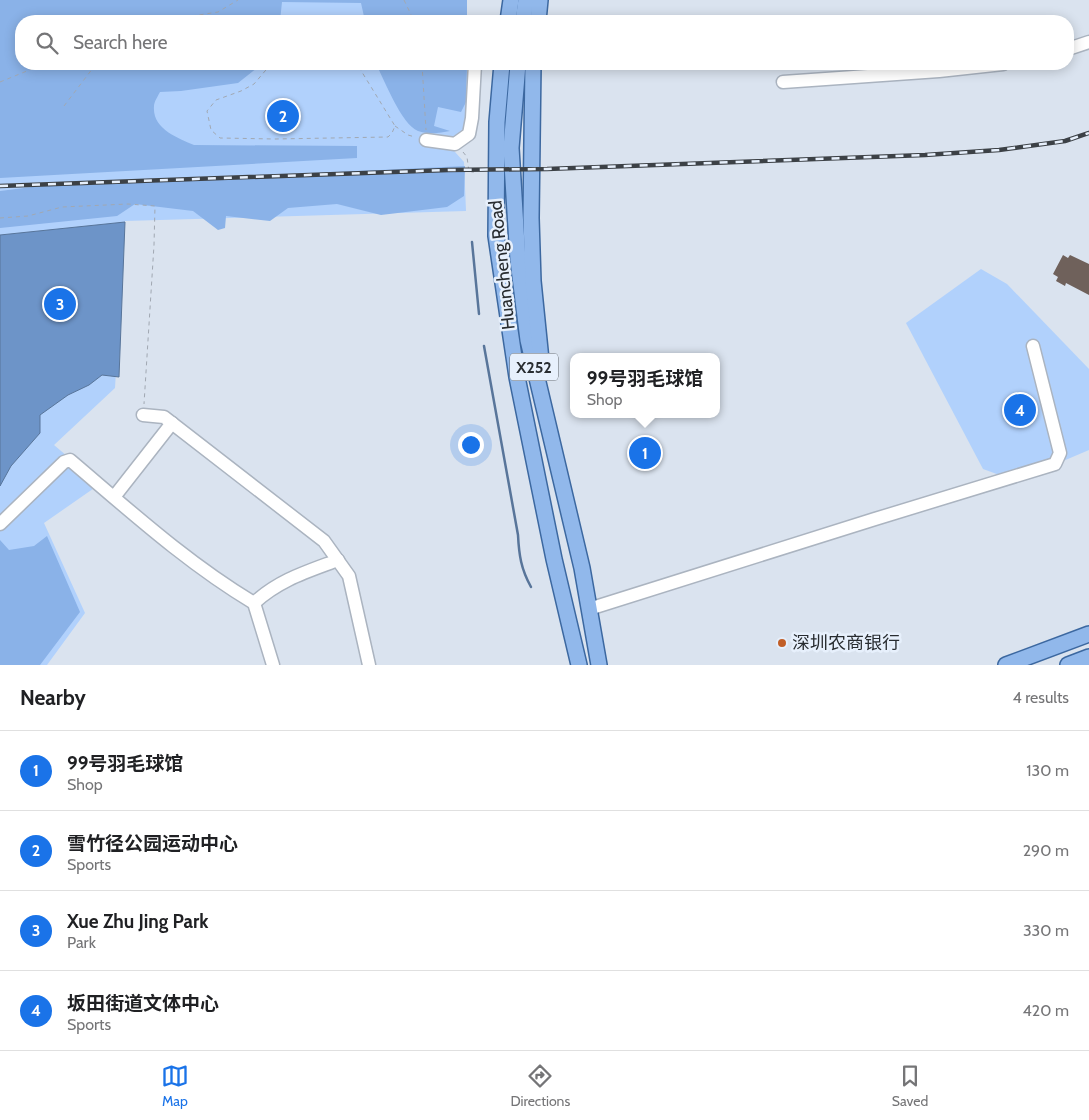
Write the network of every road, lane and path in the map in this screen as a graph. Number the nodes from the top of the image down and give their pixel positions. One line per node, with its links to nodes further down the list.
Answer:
1 (238, 0): 6 (path)
2 (404, 0): 7 (path)
3 (511, 0): 8 (main road)
4 (526, 0): 9 (main road)
5 (540, 0): 10 (main road)
6 (199, 15)
7 (411, 15)
8 (509, 15)
9 (524, 15)
10 (539, 15)
11 (1089, 42): 12 (street)
12 (1074, 47)
13 (29, 70): 23 (path)
14 (91, 70): 25 (path)
15 (266, 70): 26 (path)
16 (361, 70): 26 (path)
17 (422, 70): 27 (path)
18 (475, 70): 27 (street)
19 (501, 70): 44 (main road, Huancheng Road / X252)
20 (518, 70): 34 (main road, Huancheng Road / X252)
21 (533, 70): 34 (main road)
22 (948, 70): 24 (street)
23 (0, 82)
24 (783, 82)
25 (64, 106)
26 (395, 126): 27 (path)
27 (426, 140)
28 (467, 157): 29 (path)
29 (474, 172)
30 (0, 218): 32 (path)
31 (1033, 346): 39 (street)
32 (143, 415): 33 (street)
33 (172, 423): 35 (street); 37 (street)
34 (550, 436): 39 (main road, Huancheng Road / X252)
35 (114, 497): 36 (street); 38 (street)
36 (0, 524)
37 (338, 560): 38 (street); 43 (street)
38 (254, 603): 42 (street)
39 (589, 609): 45 (main road, Huancheng Road / X252)
40 (1089, 634): 46 (main road)
41 (1089, 657): 47 (main road)
42 (273, 665)
43 (369, 665)
44 (579, 665)
45 (599, 665)
46 (1006, 665)
47 (1068, 665)

